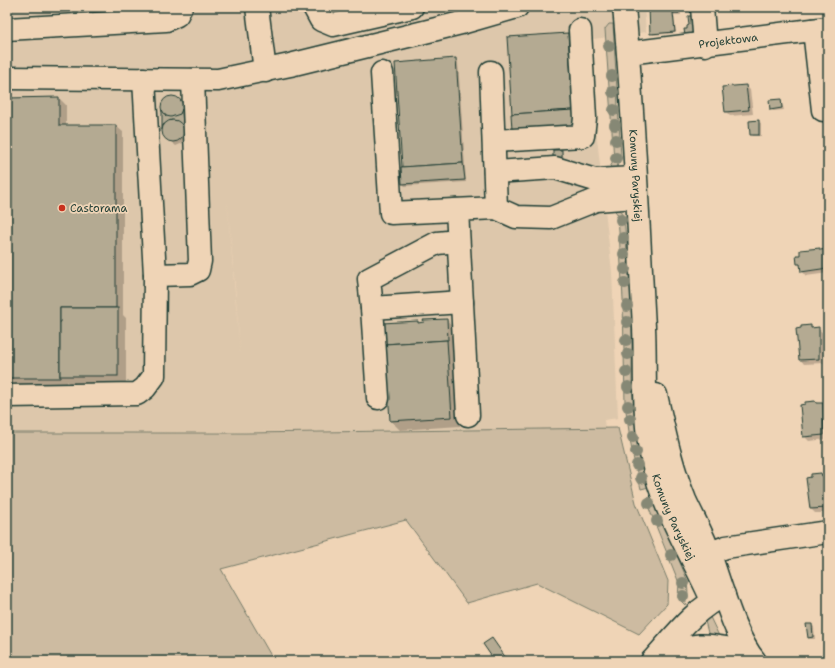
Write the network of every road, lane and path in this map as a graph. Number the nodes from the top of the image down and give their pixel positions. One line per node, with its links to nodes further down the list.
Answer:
1 (181, 7): 8 (street)
2 (257, 7): 14 (street)
3 (314, 7): 4 (street)
4 (412, 7)
5 (517, 7): 14 (street)
6 (624, 7): 13 (street, Komuny Paryskiej)
7 (702, 7): 12 (street)
8 (108, 15): 9 (street)
9 (7, 29)
10 (821, 29): 12 (street, Projektowa); 20 (street)
11 (580, 30): 21 (street)
12 (705, 45): 13 (street, Projektowa)
13 (628, 53): 23 (street, Komuny Paryskiej)
14 (265, 70): 19 (street)
15 (491, 72): 21 (street)
16 (382, 73): 25 (street)
17 (7, 78): 18 (street)
18 (144, 79): 19 (street); 27 (street)
19 (193, 80): 27 (street)
20 (828, 109)
21 (494, 141): 22 (street)
22 (495, 172): 23 (street); 24 (street)
23 (636, 187): 24 (street); 30 (street, Komuny Paryskiej)
24 (496, 208): 25 (street)
25 (457, 210): 26 (street)
26 (458, 241): 28 (street); 29 (street)
27 (155, 275): 31 (street)
28 (462, 302): 29 (street); 33 (street)
29 (372, 308): 32 (street)
30 (645, 345): 35 (street, Komuny Paryskiej); 36 (street, Komuny Paryskiej)
31 (7, 396)
32 (378, 398)
33 (468, 415)
34 (828, 532): 35 (street)
35 (710, 553): 36 (street, Komuny Paryskiej)
36 (718, 597): 37 (street); 38 (street)
37 (751, 657): 39 (street)
38 (652, 661)
39 (657, 661)

